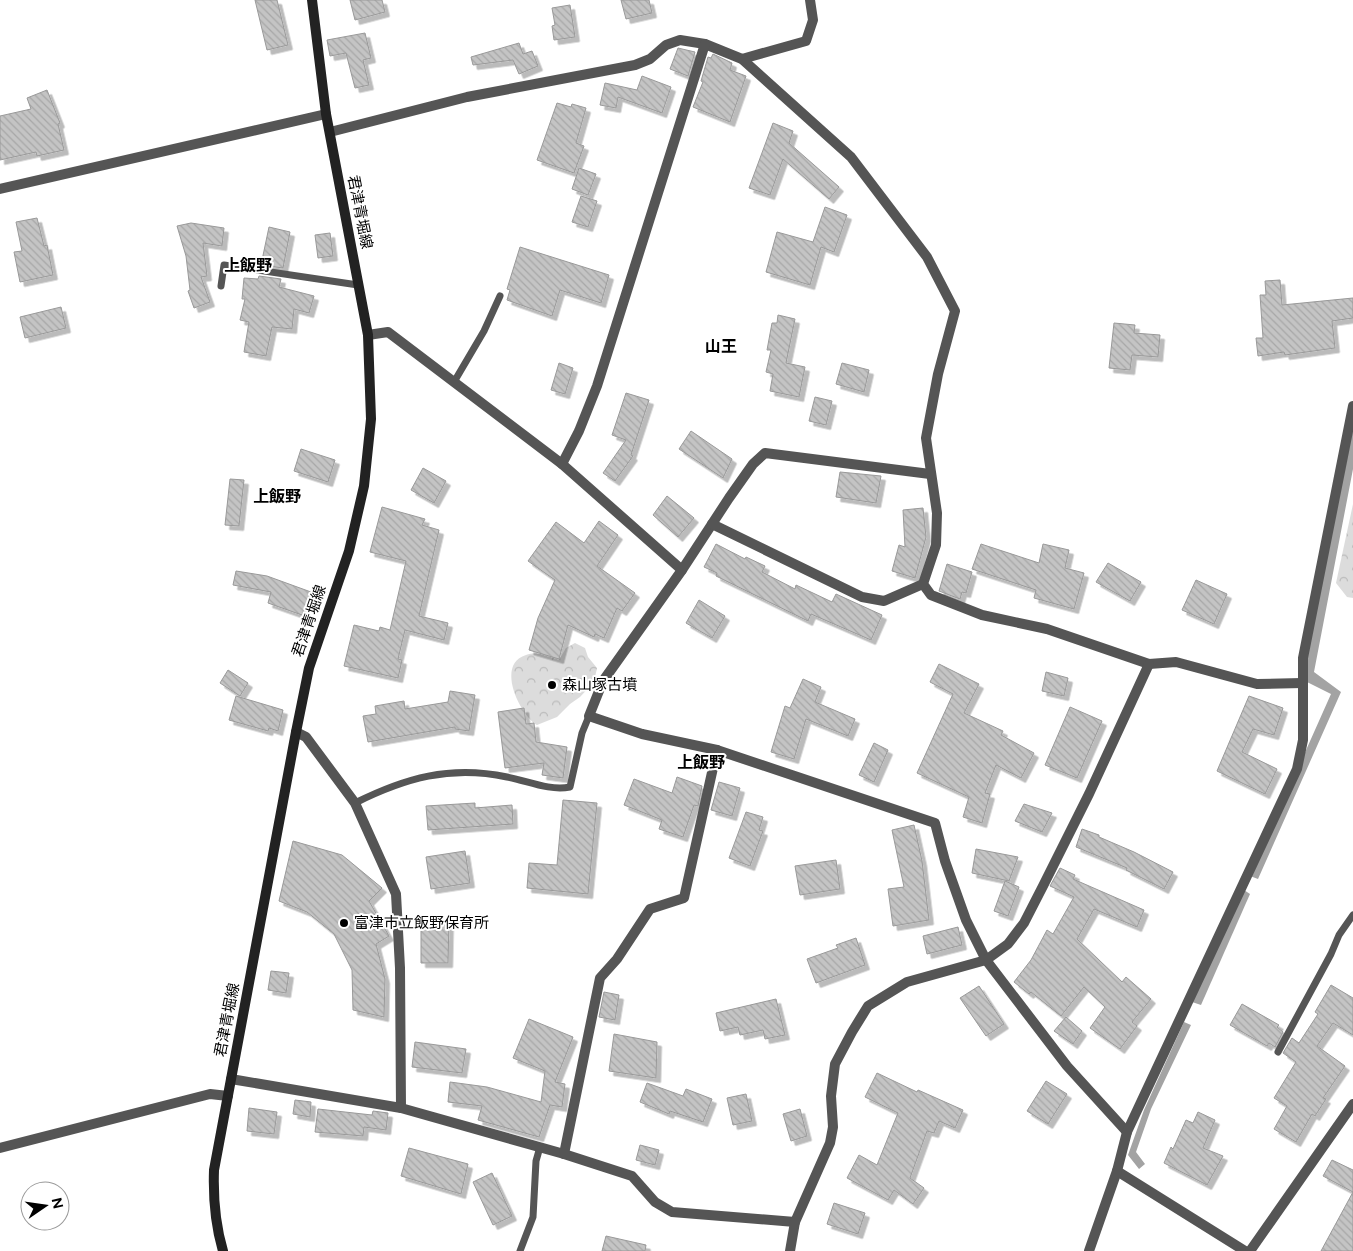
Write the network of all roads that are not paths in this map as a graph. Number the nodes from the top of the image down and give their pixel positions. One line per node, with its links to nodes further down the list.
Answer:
1 (312, 0): 5 (main road, 君津青堀線)
2 (810, 0): 4 (street)
3 (705, 44): 4 (street); 6 (street); 14 (street)
4 (742, 59): 15 (street)
5 (326, 114): 6 (main road, 君津青堀線); 7 (street)
6 (330, 132): 9 (main road, 君津青堀線)
7 (0, 189)
8 (221, 286): 9 (lane)
9 (358, 286): 11 (main road, 君津青堀線)
10 (500, 296): 12 (lane)
11 (368, 335): 12 (street); 22 (main road, 君津青堀線)
12 (454, 382): 14 (street)
13 (1353, 406): 20 (street)
14 (562, 464): 17 (street)
15 (930, 474): 16 (street); 18 (street)
16 (712, 524): 17 (street); 18 (street)
17 (682, 570): 21 (street)
18 (923, 584): 19 (street)
19 (1149, 664): 20 (street); 26 (street)
20 (1302, 683): 32 (street)
21 (588, 716): 23 (street); 24 (lane)
22 (296, 732): 24 (street); 28 (main road, 君津青堀線)
23 (717, 750): 26 (street); 35 (street)
24 (355, 803): 31 (street)
25 (1353, 915): 27 (lane)
26 (986, 960): 32 (street); 37 (street)
27 (1278, 1052)
28 (232, 1078): 29 (main road, 君津青堀線); 31 (street)
29 (228, 1096): 34 (street); 38 (main road, 君津青堀線)
30 (1353, 1104): 43 (street)
31 (401, 1108): 33 (street)
32 (1127, 1132): 36 (street)
33 (540, 1147): 35 (street); 39 (lane)
34 (0, 1148)
35 (564, 1154): 37 (street)
36 (1117, 1171): 41 (street); 42 (street)
37 (795, 1222): 40 (street)
38 (224, 1251)
39 (520, 1251)
40 (790, 1251)
41 (1089, 1251)
42 (1245, 1251)
43 (1250, 1251)

